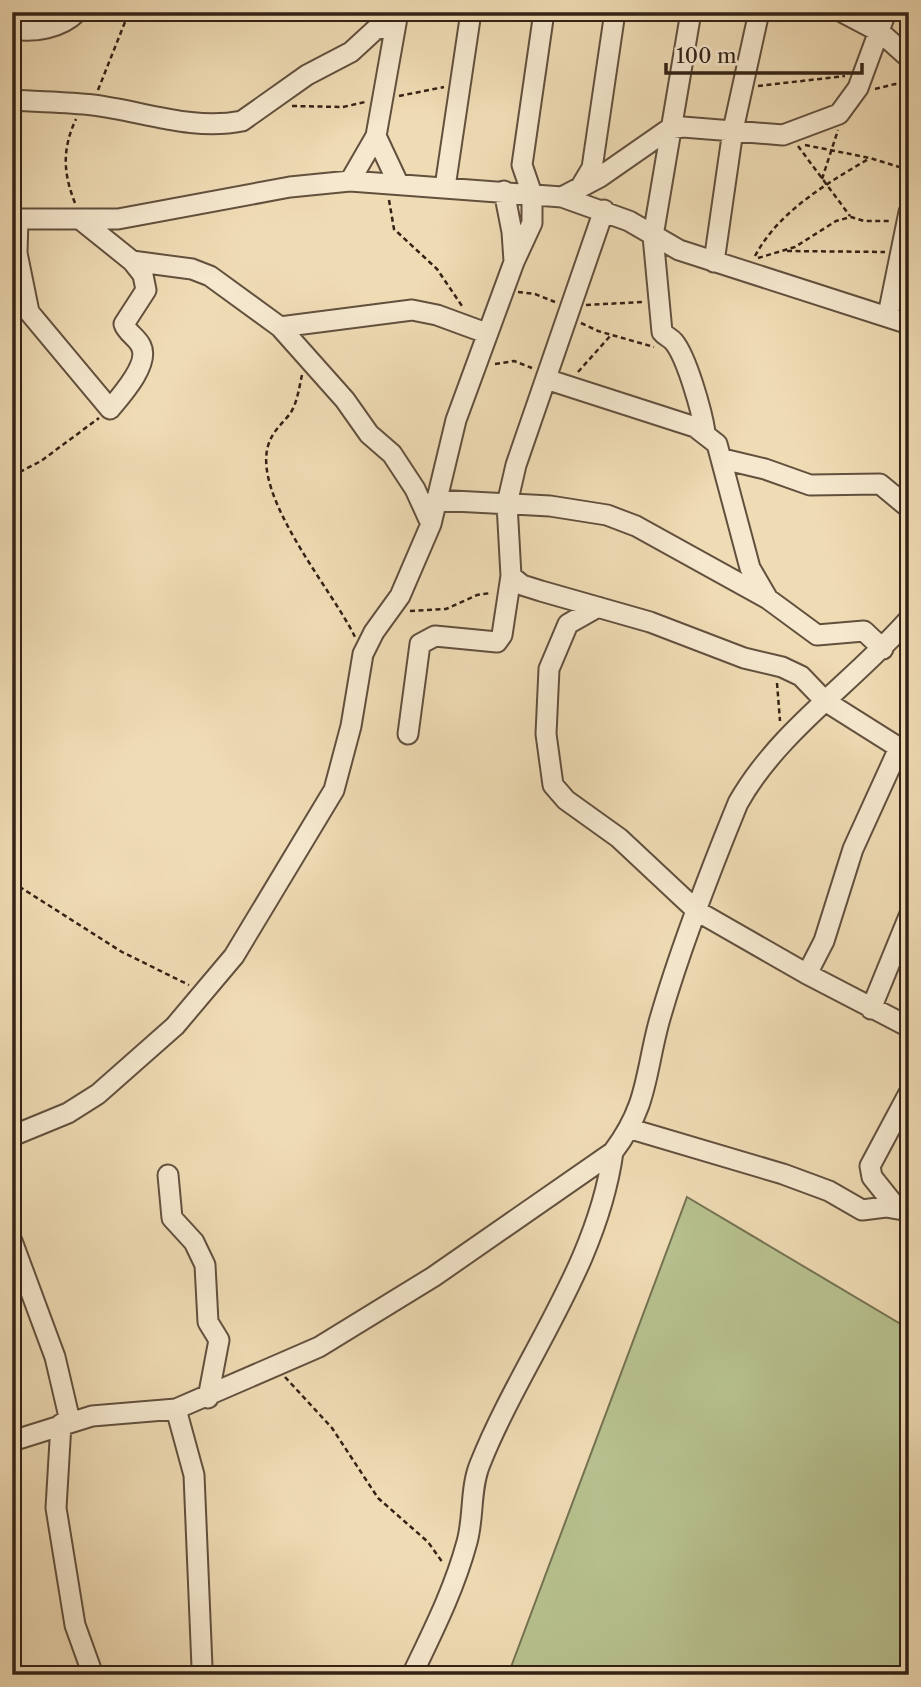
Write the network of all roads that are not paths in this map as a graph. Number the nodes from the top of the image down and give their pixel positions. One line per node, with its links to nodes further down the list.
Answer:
1 (77, 12): 10 (street)
2 (471, 12): 20 (street)
3 (544, 12): 17 (street)
4 (615, 12): 22 (street)
5 (691, 12): 14 (street)
6 (760, 12): 15 (street)
7 (842, 12): 11 (street)
8 (886, 12): 11 (street)
9 (397, 16): 13 (street); 16 (street)
10 (12, 29)
11 (880, 32): 12 (street); 15 (street)
12 (909, 58)
13 (12, 100)
14 (669, 129): 15 (street); 22 (street); 28 (street)
15 (733, 130): 31 (street)
16 (376, 136): 18 (street); 19 (street)
17 (522, 165): 21 (street); 23 (street)
18 (350, 181): 19 (street); 27 (street)
19 (392, 183): 20 (street)
20 (445, 187): 21 (street)
21 (500, 191): 23 (street); 30 (street)
22 (571, 193): 23 (street); 24 (street)
23 (532, 194): 30 (street)
24 (604, 210): 28 (street); 36 (street)
25 (908, 217): 32 (street)
26 (15, 219): 27 (street); 29 (street)
27 (81, 220): 29 (street)
28 (653, 236): 31 (street); 37 (street)
29 (132, 261): 34 (street)
30 (514, 262): 35 (street)
31 (714, 262): 32 (street)
32 (888, 315): 33 (street)
33 (909, 324)
34 (279, 327): 35 (street); 42 (street)
35 (486, 333): 39 (street)
36 (553, 379): 37 (street); 40 (street)
37 (705, 432): 38 (street)
38 (723, 459): 41 (street); 44 (street)
39 (435, 500): 40 (street); 42 (street)
40 (507, 504): 43 (street); 44 (street)
41 (909, 508)
42 (431, 524): 58 (street)
43 (510, 585): 45 (street); 49 (street)
44 (768, 598): 47 (street)
45 (598, 607): 48 (street); 51 (street)
46 (909, 619): 47 (street)
47 (883, 649): 48 (street)
48 (825, 702): 50 (street); 51 (street)
49 (408, 734)
50 (904, 751): 53 (street)
51 (697, 911): 53 (street); 57 (street)
52 (909, 916): 54 (street)
53 (807, 974): 54 (street)
54 (871, 1009): 55 (street)
55 (909, 1027)
56 (909, 1093): 61 (street)
57 (631, 1129): 59 (street); 61 (street)
58 (12, 1136)
59 (613, 1152): 63 (street); 69 (street)
60 (168, 1175): 63 (street)
61 (902, 1209)
62 (12, 1241): 65 (street)
63 (208, 1398): 64 (street)
64 (176, 1409): 65 (street); 67 (street)
65 (66, 1422): 66 (street); 68 (street)
66 (12, 1441)
67 (202, 1667)
68 (93, 1675)
69 (412, 1675)

